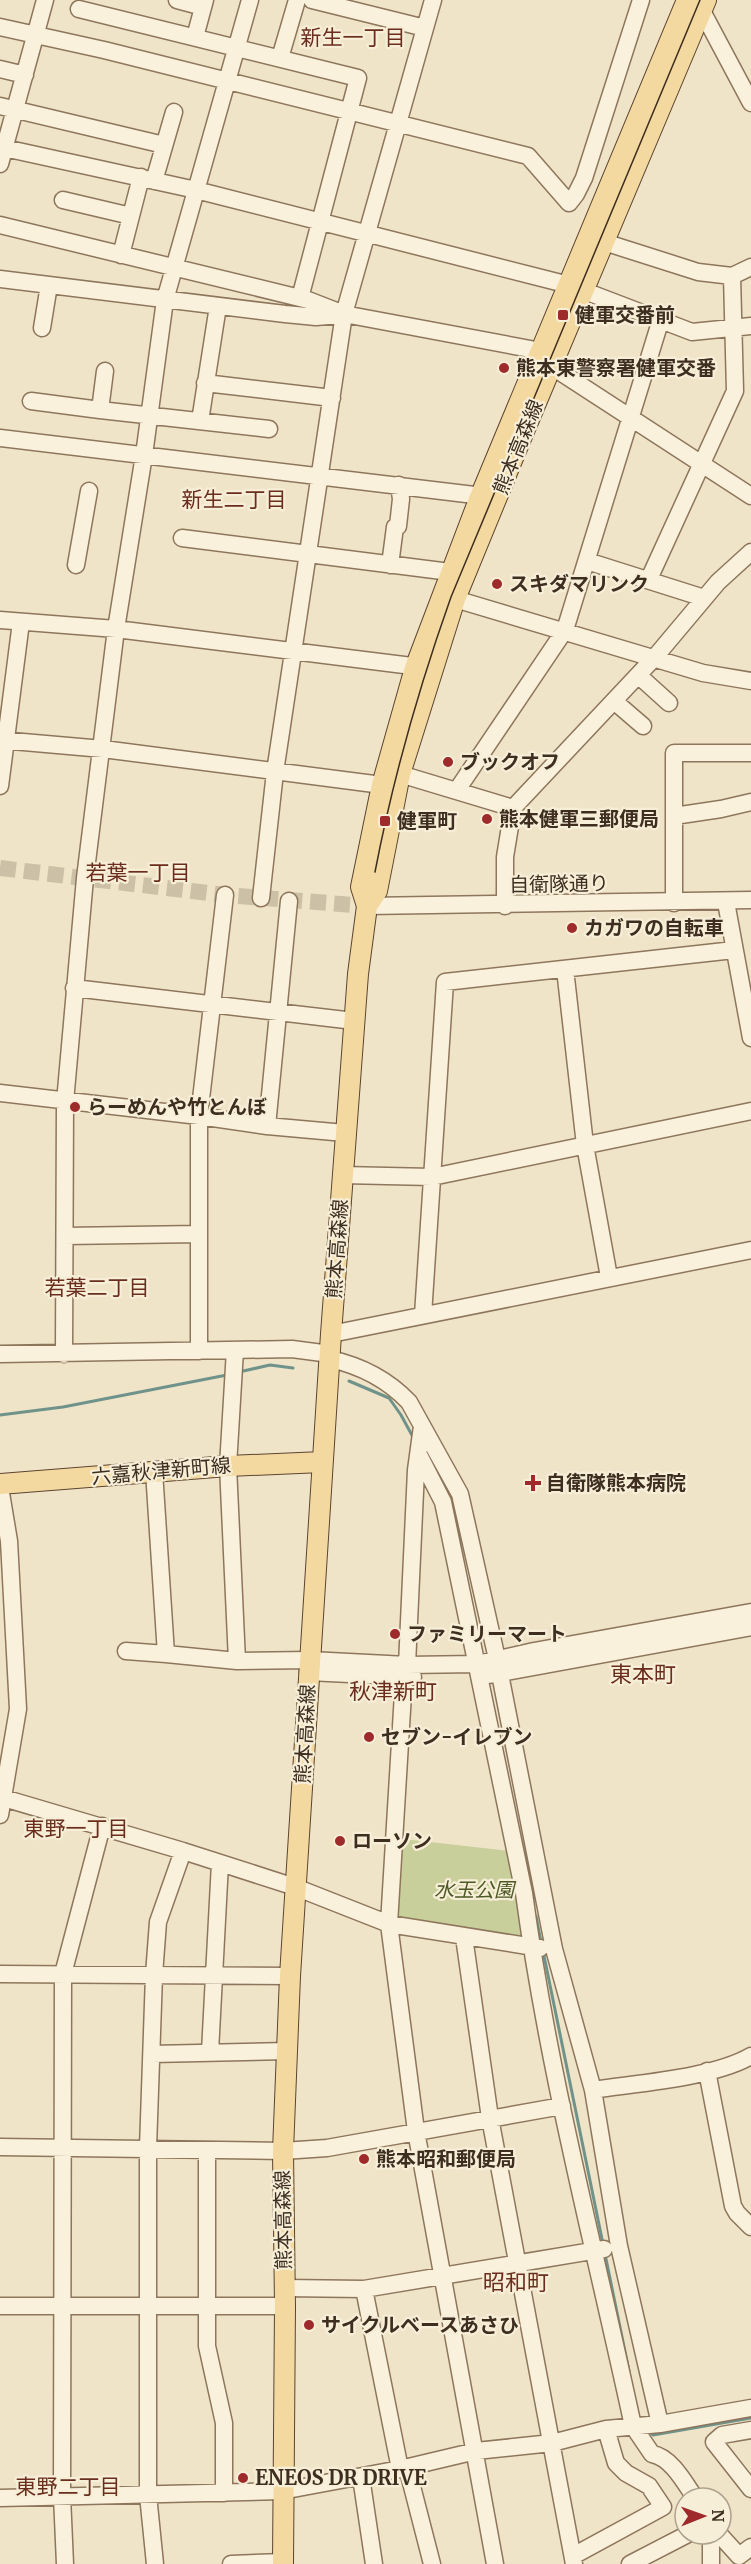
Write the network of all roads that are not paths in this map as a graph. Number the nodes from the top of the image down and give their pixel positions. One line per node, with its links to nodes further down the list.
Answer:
1 (177, 0): 8 (street)
2 (250, 0): 15 (street)
3 (297, 0): 16 (street)
4 (312, 0): 12 (street)
5 (433, 0): 12 (street)
6 (641, 0): 24 (street)
7 (41, 1): 13 (street)
8 (204, 3): 14 (street)
9 (698, 4): 20 (street); 34 (main road, 熊本高森線); 41 (main road, 熊本高森線)
10 (79, 9): 14 (street)
11 (0, 27): 13 (street)
12 (425, 28): 24 (street)
13 (35, 34): 18 (street); 19 (street)
14 (195, 37): 15 (street)
15 (237, 48): 16 (street); 19 (street)
16 (280, 58): 23 (street)
17 (0, 69): 18 (street)
18 (25, 75): 21 (street)
19 (227, 82): 23 (street); 28 (street)
20 (751, 103)
21 (8, 108): 25 (street); 26 (street)
22 (174, 112): 25 (street)
23 (350, 112): 24 (street); 31 (street)
24 (397, 123): 33 (street)
25 (164, 145): 27 (street)
26 (2, 153): 27 (street)
27 (147, 179): 28 (street); 30 (street)
28 (196, 190): 31 (street); 37 (street)
29 (63, 200): 30 (street)
30 (131, 216): 35 (street)
31 (320, 221): 33 (street); 42 (street)
32 (0, 225): 35 (street)
33 (368, 234): 41 (street); 45 (street)
34 (604, 243): 38 (street); 41 (main road, 熊本高森線)
35 (121, 255): 37 (street)
36 (751, 267): 38 (street)
37 (174, 269): 42 (street); 43 (street)
38 (732, 276): 49 (street)
39 (0, 279): 40 (street)
40 (49, 285): 43 (street); 48 (street)
41 (576, 288): 46 (street); 50 (main road, 熊本高森線)
42 (300, 298): 45 (street)
43 (165, 300): 44 (street); 57 (street)
44 (218, 306): 45 (street); 52 (street)
45 (344, 314): 50 (street); 54 (street)
46 (661, 319): 49 (street); 58 (street)
47 (751, 326): 49 (street)
48 (42, 328)
49 (732, 328): 53 (street)
50 (546, 358): 58 (street); 68 (main road, 熊本高森線)
51 (105, 371): 56 (street)
52 (205, 383): 54 (street); 59 (street)
53 (743, 394): 63 (street)
54 (332, 398): 64 (street)
55 (31, 401): 56 (street)
56 (100, 410): 57 (street)
57 (149, 416): 59 (street); 62 (street)
58 (632, 416): 63 (street); 72 (street)
59 (200, 421): 60 (street)
60 (269, 429)
61 (0, 438): 62 (street)
62 (144, 455): 64 (street); 81 (street)
63 (703, 464): 67 (street); 76 (street)
64 (320, 476): 65 (street); 71 (street)
65 (399, 486): 68 (street); 74 (street)
66 (89, 491): 73 (street)
67 (751, 496)
68 (489, 497): 75 (main road, 熊本高森線); 77 (main road, 熊本高森線)
69 (182, 538): 71 (street)
70 (751, 552): 78 (street)
71 (307, 555): 74 (street); 83 (street)
72 (586, 561): 76 (street); 82 (street)
73 (76, 565)
74 (390, 565): 75 (street)
75 (450, 572): 77 (main road, 熊本高森線)
76 (649, 579): 78 (street)
77 (448, 597): 82 (street); 85 (main road, 熊本高森線)
78 (704, 598): 84 (street)
79 (0, 620): 80 (street)
80 (21, 622): 81 (street); 87 (street)
81 (116, 629): 83 (street); 93 (street)
82 (565, 630): 84 (street); 99 (street)
83 (293, 652): 85 (street); 95 (street)
84 (655, 657): 86 (street); 88 (street)
85 (423, 668): 96 (main road, 熊本高森線); 97 (main road, 熊本高森線)
86 (638, 675): 89 (street); 90 (street)
87 (7, 680): 92 (street)
88 (751, 681)
89 (614, 701): 91 (street); 101 (street)
90 (669, 703)
91 (643, 726)
92 (3, 740): 93 (street); 98 (street)
93 (103, 749): 95 (street); 113 (street)
94 (751, 753): 102 (street)
95 (275, 772): 97 (street); 104 (street)
96 (400, 774): 97 (street); 99 (street); 109 (main road, 熊本高森線)
97 (382, 785): 109 (main road, 熊本高森線)
98 (0, 786)
99 (457, 790): 101 (street)
100 (751, 802): 102 (street)
101 (513, 808): 110 (street)
102 (674, 816): 108 (street)
103 (225, 895): 114 (street)
104 (261, 898)
105 (751, 900): 107 (street, 自衛隊通り)
106 (289, 901): 115 (street)
107 (726, 902): 108 (street, 自衛隊通り); 111 (street)
108 (674, 903): 110 (street, 自衛隊通り)
109 (367, 906): 110 (street, 自衛隊通り); 116 (main road, 熊本高森線)
110 (505, 906)
111 (734, 950): 112 (street); 117 (street)
112 (566, 969): 124 (street); 126 (street)
113 (74, 988): 114 (street); 119 (street)
114 (211, 1003): 115 (street); 121 (street)
115 (277, 1011): 116 (street); 122 (street)
116 (354, 1021): 123 (main road, 熊本高森線)
117 (751, 1038)
118 (0, 1093): 119 (street)
119 (64, 1101): 121 (street); 128 (street)
120 (751, 1111): 124 (street)
121 (199, 1116): 122 (street); 127 (street)
122 (267, 1126): 123 (street)
123 (345, 1134): 125 (main road, 熊本高森線)
124 (585, 1145): 126 (street); 130 (street)
125 (342, 1175): 126 (street); 132 (main road, 熊本高森線)
126 (432, 1177): 131 (street)
127 (198, 1234): 128 (street); 134 (street)
128 (64, 1236): 136 (street)
129 (751, 1250): 130 (street)
130 (609, 1277): 131 (street)
131 (423, 1316): 132 (street)
132 (330, 1349): 133 (street); 137 (street); 139 (main road, 熊本高森線)
133 (235, 1350): 134 (street); 140 (street)
134 (199, 1351): 136 (street)
135 (0, 1354): 136 (street)
136 (64, 1354)
137 (422, 1431): 138 (street); 150 (street)
138 (418, 1455): 150 (street); 151 (street)
139 (322, 1462): 140 (main road, 六嘉秋津新町線); 149 (main road, 熊本高森線)
140 (228, 1466): 141 (main road, 六嘉秋津新町線); 148 (street)
141 (154, 1471): 142 (main road, 六嘉秋津新町線); 147 (street)
142 (0, 1485): 145 (street)
143 (751, 1612): 150 (street)
144 (751, 1627): 150 (street)
145 (7, 1645): 152 (street)
146 (126, 1651): 147 (street)
147 (166, 1654): 148 (street)
148 (237, 1661): 149 (street)
149 (309, 1666): 151 (street); 157 (main road, 熊本高森線)
150 (488, 1668): 151 (street); 160 (street); 160 (street)
151 (405, 1671): 158 (street)
152 (2, 1797): 153 (street); 154 (street)
153 (0, 1815)
154 (102, 1826): 155 (street); 162 (street)
155 (183, 1851): 156 (street); 163 (street)
156 (220, 1863): 157 (street); 164 (street)
157 (296, 1887): 158 (street); 165 (main road, 熊本高森線)
158 (389, 1924): 159 (street); 174 (street)
159 (464, 1937): 160 (street); 173 (street)
160 (542, 1948): 171 (street); 172 (street)
161 (0, 1974): 162 (street)
162 (63, 1974): 163 (street); 176 (street)
163 (154, 1975): 164 (street); 168 (street)
164 (214, 1975): 165 (street); 166 (street)
165 (290, 1976): 167 (main road, 熊本高森線)
166 (210, 2052): 167 (street); 168 (street)
167 (287, 2052): 179 (main road, 熊本高森線)
168 (152, 2054): 177 (street)
169 (751, 2056): 170 (street)
170 (707, 2071): 171 (street); 180 (street)
171 (593, 2090): 181 (street)
172 (562, 2106): 173 (street); 181 (street)
173 (490, 2118): 174 (street); 182 (street)
174 (416, 2131): 179 (street); 183 (street)
175 (0, 2147): 176 (street)
176 (63, 2148): 177 (street); 187 (street)
177 (148, 2148): 178 (street); 189 (street)
178 (207, 2150): 179 (street); 188 (street)
179 (283, 2151): 185 (main road, 熊本高森線)
180 (751, 2227)
181 (607, 2248): 182 (street); 191 (street); 192 (street)
182 (516, 2263): 183 (street); 195 (street)
183 (442, 2277): 184 (street); 196 (street)
184 (364, 2289): 185 (street); 197 (street)
185 (284, 2297): 188 (street); 201 (main road, 熊本高森線)
186 (0, 2306): 187 (street)
187 (62, 2306): 189 (street); 204 (street)
188 (207, 2306): 189 (street); 202 (street)
189 (148, 2307): 203 (street)
190 (751, 2408): 191 (street)
191 (660, 2424): 192 (street)
192 (633, 2426): 193 (street); 199 (street)
193 (606, 2429): 195 (street); 210 (street)
194 (751, 2430): 200 (street)
195 (552, 2443): 196 (street); 210 (street)
196 (476, 2451): 197 (street); 217 (street)
197 (403, 2468): 198 (street); 216 (street)
198 (361, 2477): 201 (street); 215 (street)
199 (686, 2486)
200 (751, 2489)
201 (282, 2491): 202 (street); 211 (main road, 熊本高森線)
202 (224, 2493): 203 (street)
203 (148, 2495): 204 (street); 213 (street)
204 (62, 2496): 205 (street); 212 (street)
205 (0, 2498)
206 (673, 2542): 218 (street)
207 (711, 2546): 219 (street)
208 (730, 2546): 209 (street)
209 (751, 2547)
210 (574, 2560)
211 (283, 2563): 214 (street)
212 (64, 2564)
213 (155, 2564)
214 (231, 2564)
215 (374, 2564)
216 (432, 2564)
217 (495, 2564)
218 (630, 2564)
219 (711, 2564)

